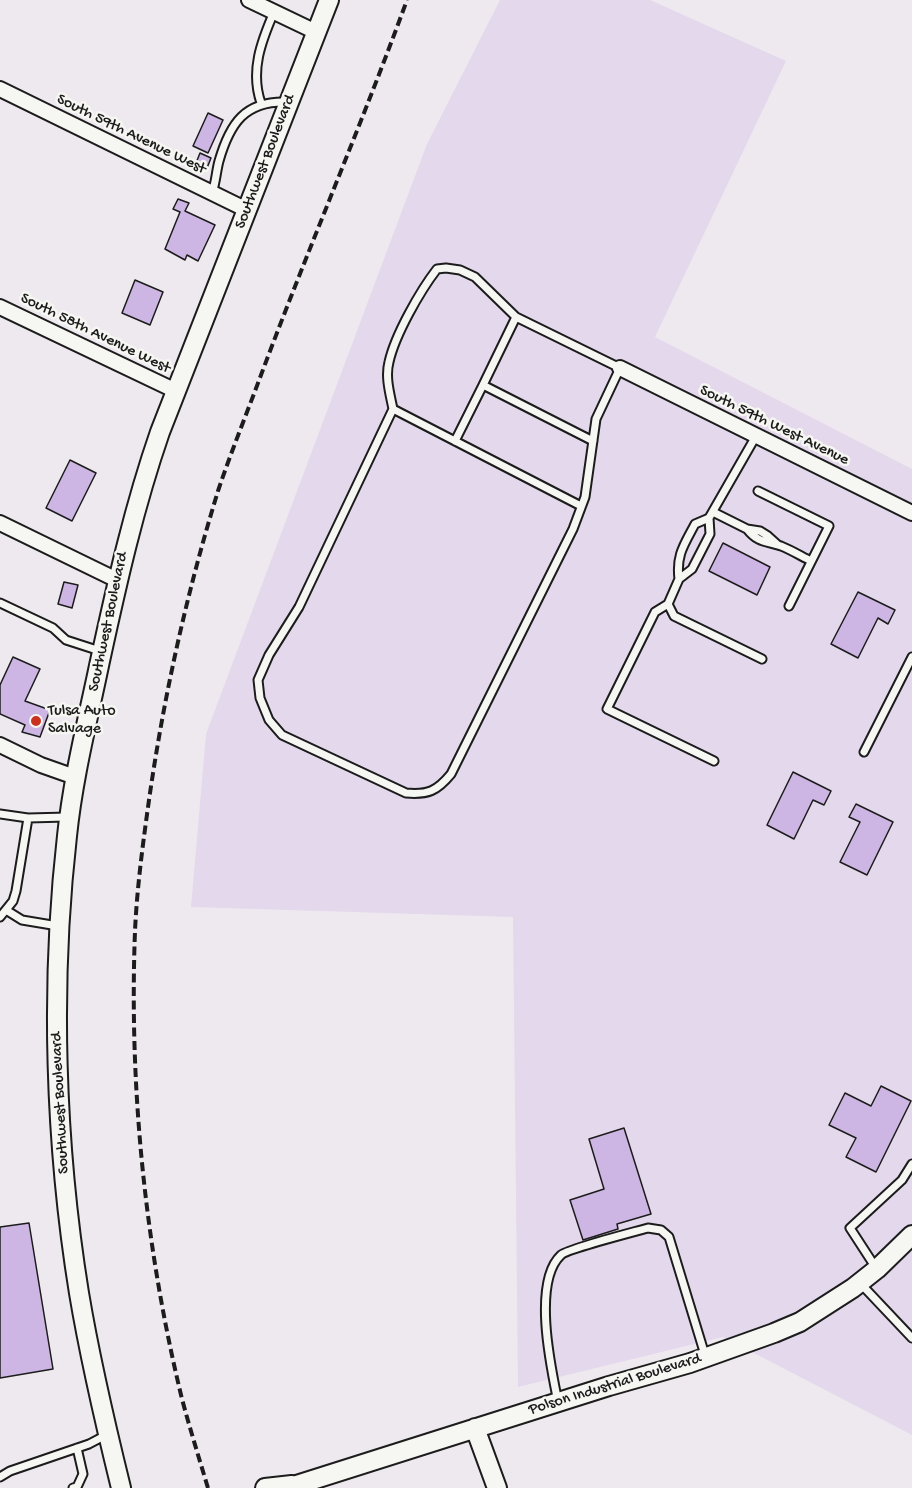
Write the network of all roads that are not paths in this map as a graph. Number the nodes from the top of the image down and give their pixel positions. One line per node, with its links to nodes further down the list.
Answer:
1 (249, 0): 3 (street)
2 (329, 0): 4 (street, Southwest Boulevard)
3 (267, 6): 4 (street); 7 (lane)
4 (316, 33): 6 (street, Southwest Boulevard)
5 (0, 89): 8 (street, South 59th Avenue West)
6 (289, 102): 7 (lane); 9 (street, Southwest Boulevard)
7 (261, 103): 8 (lane)
8 (212, 193): 9 (street, South 59th Avenue West)
9 (247, 210): 14 (street, Southwest Boulevard)
10 (0, 307): 14 (street, South 58th Avenue West)
11 (516, 317): 12 (lane); 13 (lane); 15 (lane)
12 (620, 368): 16 (street, South 59th West Avenue); 18 (lane)
13 (483, 385): 17 (lane); 18 (lane)
14 (176, 391): 26 (street, Southwest Boulevard)
15 (393, 409): 17 (lane); 20 (lane)
16 (756, 435): 21 (street, South 59th West Avenue); 22 (lane)
17 (455, 441): 20 (lane)
18 (593, 441): 20 (lane)
19 (758, 491): 24 (lane)
20 (581, 507)
21 (912, 513)
22 (711, 515): 24 (lane); 25 (lane); 25 (lane)
23 (0, 523): 26 (street)
24 (811, 561): 29 (lane)
25 (679, 579): 28 (lane)
26 (117, 580): 30 (street, Southwest Boulevard)
27 (0, 603): 30 (lane)
28 (668, 604): 32 (lane); 35 (lane)
29 (789, 606)
30 (102, 652): 36 (street, Southwest Boulevard)
31 (912, 657): 34 (lane)
32 (762, 659)
33 (0, 745): 36 (street)
34 (864, 752)
35 (714, 762)
36 (75, 777): 38 (street, Southwest Boulevard)
37 (0, 814): 39 (lane)
38 (69, 817): 39 (lane); 42 (street, Southwest Boulevard)
39 (28, 818): 40 (lane)
40 (6, 910): 41 (lane); 42 (lane)
41 (0, 917)
42 (60, 926): 51 (street, Southwest Boulevard)
43 (912, 1164): 45 (lane)
44 (912, 1235): 45 (street, Polson Industrial Boulevard)
45 (877, 1269): 46 (street, Polson Industrial Boulevard)
46 (860, 1282): 47 (lane); 48 (street, Polson Industrial Boulevard)
47 (912, 1338)
48 (706, 1358): 49 (street, Polson Industrial Boulevard); 49 (lane)
49 (558, 1402): 50 (street, Polson Industrial Boulevard)
50 (475, 1428): 54 (street, Polson Industrial Boulevard); 58 (street)
51 (108, 1434): 52 (lane); 56 (street, Southwest Boulevard)
52 (77, 1448): 53 (lane); 55 (lane)
53 (0, 1477)
54 (290, 1487): 57 (street, Polson Industrial Boulevard)
55 (73, 1488)
56 (121, 1488)
57 (265, 1488)
58 (497, 1488)

